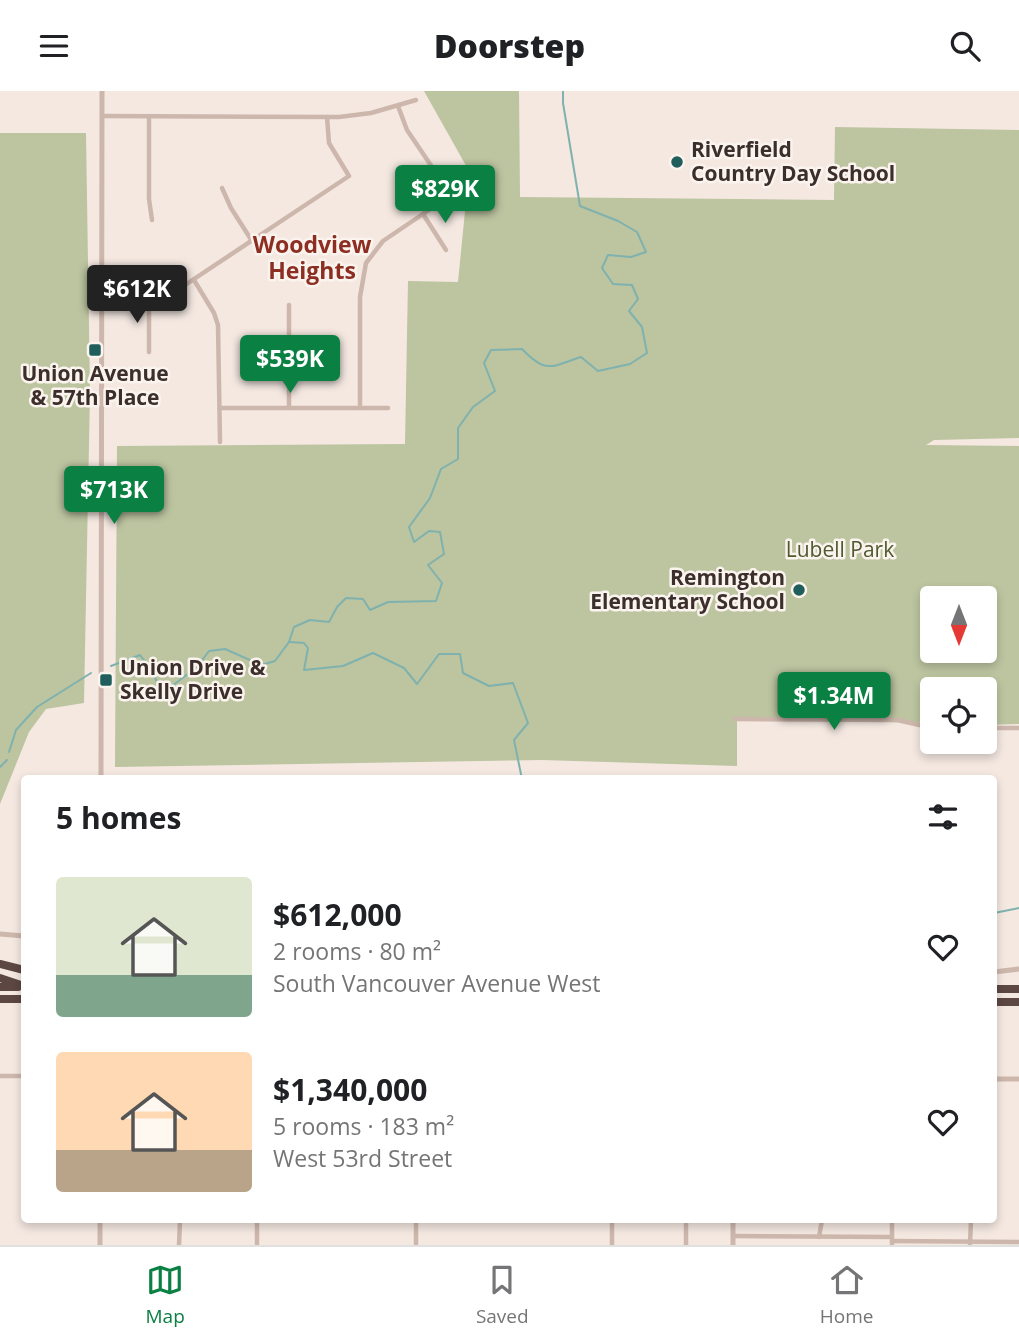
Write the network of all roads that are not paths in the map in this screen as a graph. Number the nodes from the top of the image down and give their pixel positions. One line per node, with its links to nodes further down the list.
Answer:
1 (102, 91): 4 (street)
2 (416, 100): 3 (street)
3 (398, 106): 6 (street); 8 (street)
4 (102, 116): 5 (street); 14 (street)
5 (149, 116): 6 (street); 9 (street)
6 (327, 117): 10 (street)
7 (222, 188): 10 (street)
8 (423, 214): 11 (street); 19 (street)
9 (152, 220)
10 (252, 241): 12 (street)
11 (446, 250)
12 (194, 280): 13 (street); 17 (street)
13 (149, 299): 14 (street); 16 (street)
14 (102, 300): 26 (street)
15 (289, 305): 18 (street)
16 (149, 352)
17 (220, 408): 18 (street); 21 (street)
18 (289, 408): 19 (street)
19 (359, 408): 20 (street)
20 (388, 408)
21 (220, 442)
22 (735, 719): 23 (street)
23 (920, 725)
24 (997, 728): 25 (street)
25 (1019, 728)
26 (101, 775)
27 (0, 934): 28 (street)
28 (21, 936)
29 (0, 964): 30 (highway)
30 (21, 969)
31 (1019, 969): 32 (street)
32 (997, 972)
33 (0, 978): 34 (highway)
34 (21, 986)
35 (0, 987): 36 (highway)
36 (21, 987)
37 (997, 989): 38 (highway)
38 (1016, 989)
39 (0, 999): 40 (highway)
40 (21, 999)
41 (997, 1002): 42 (highway)
42 (1019, 1002)
43 (0, 1076): 44 (street)
44 (21, 1076)
45 (997, 1079): 46 (street)
46 (1019, 1079)
47 (100, 1223): 62 (street)
48 (180, 1223): 63 (street)
49 (257, 1223): 64 (street)
50 (416, 1223): 65 (street)
51 (612, 1223): 66 (street)
52 (686, 1223): 67 (street)
53 (733, 1223): 57 (street)
54 (821, 1223): 58 (street)
55 (892, 1223): 59 (street)
56 (971, 1223): 61 (street)
57 (733, 1236): 58 (street); 68 (street)
58 (819, 1237): 59 (street)
59 (892, 1241): 61 (street)
60 (1019, 1242): 61 (street)
61 (970, 1244)
62 (100, 1245)
63 (179, 1245)
64 (257, 1245)
65 (416, 1245)
66 (612, 1245)
67 (686, 1245)
68 (733, 1245)

